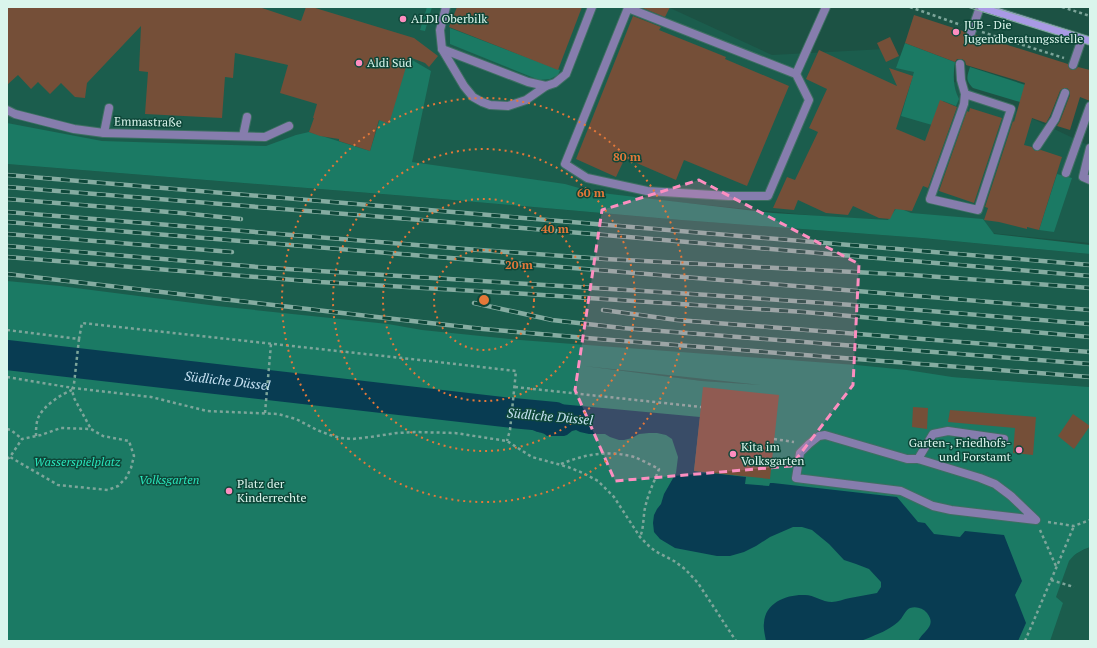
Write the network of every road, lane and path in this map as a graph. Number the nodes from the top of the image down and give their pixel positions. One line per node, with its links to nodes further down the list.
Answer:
1 (446, 7): 10 (street)
2 (592, 7): 14 (street)
3 (826, 7): 13 (street)
4 (910, 7): 8 (path)
5 (981, 7): 8 (street); 9 (main road)
6 (1062, 7): 7 (path)
7 (1090, 16)
8 (972, 31): 11 (path)
9 (1086, 40): 11 (street)
10 (442, 49): 14 (street); 14 (street)
11 (1074, 63)
12 (960, 64): 16 (street)
13 (796, 74): 13 (street)
14 (546, 86)
15 (1065, 93): 24 (street)
16 (965, 94): 16 (street)
17 (1090, 106): 26 (street)
18 (109, 108): 22 (street)
19 (7, 110): 22 (street, Emmastraße)
20 (247, 117): 23 (street)
21 (289, 126): 23 (street, Emmastraße)
22 (104, 133): 23 (street, Emmastraße)
23 (244, 136)
24 (1037, 146)
25 (1090, 148): 27 (street)
26 (1066, 174)
27 (1090, 180)
28 (7, 330): 29 (path)
29 (79, 339): 30 (path); 33 (path)
30 (271, 344): 32 (path); 35 (path)
31 (7, 377): 33 (path)
32 (515, 388): 34 (path); 42 (path)
33 (72, 389): 35 (path); 37 (path); 38 (path)
34 (701, 407)
35 (265, 413): 42 (path)
36 (7, 429): 39 (path)
37 (91, 429): 38 (path); 44 (path)
38 (36, 436): 39 (path)
39 (22, 439): 44 (path)
40 (774, 439): 43 (path)
41 (1004, 439): 45 (street)
42 (507, 441): 46 (path)
43 (798, 442)
44 (8, 458)
45 (918, 459): 47 (street); 47 (street)
46 (561, 464): 50 (path); 50 (path)
47 (1036, 520): 49 (path); 51 (path)
48 (1090, 520): 49 (path)
49 (1074, 526): 51 (path)
50 (640, 537): 54 (path)
51 (1056, 566): 52 (path)
52 (1051, 580): 53 (path); 55 (path)
53 (1074, 587)
54 (736, 641)
55 (1025, 641)

